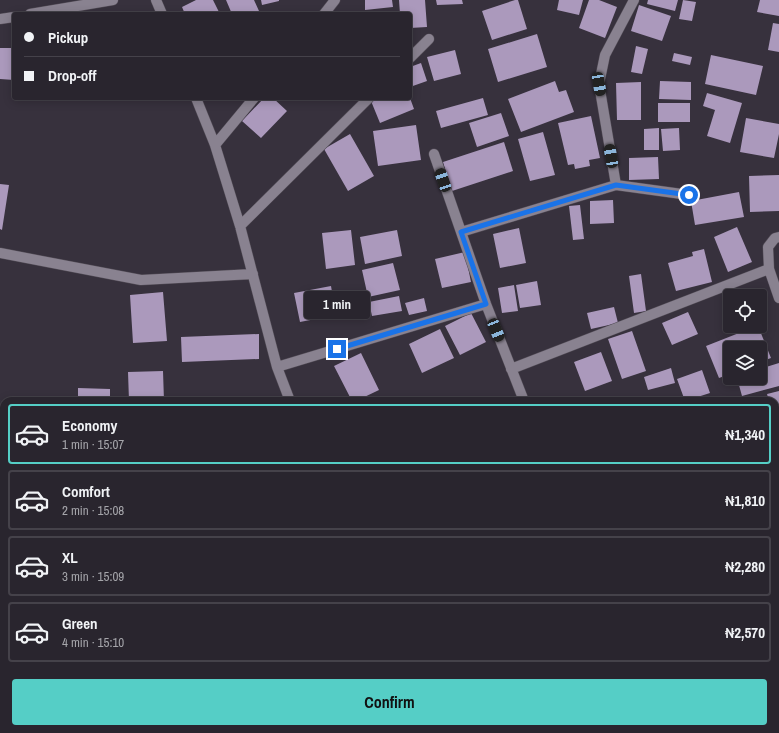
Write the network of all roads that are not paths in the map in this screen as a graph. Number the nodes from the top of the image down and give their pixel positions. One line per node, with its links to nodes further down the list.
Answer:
1 (112, 0): 5 (street)
2 (156, 0): 6 (street)
3 (335, 0): 7 (street)
4 (634, 0): 17 (street)
5 (42, 12)
6 (161, 12)
7 (326, 12)
8 (12, 17): 9 (street)
9 (0, 19)
10 (429, 38): 11 (street)
11 (412, 56)
12 (197, 100): 15 (street)
13 (252, 100): 15 (street)
14 (367, 100): 19 (street)
15 (215, 146): 19 (street)
16 (434, 154): 20 (street)
17 (616, 185): 18 (street); 20 (street)
18 (689, 195)
19 (240, 226): 24 (street)
20 (461, 232): 26 (street)
21 (779, 237): 23 (street)
22 (0, 253): 24 (street)
23 (769, 269): 25 (street); 28 (street)
24 (253, 274): 27 (street)
25 (779, 298)
26 (486, 304): 27 (street); 28 (street)
27 (277, 367): 29 (street)
28 (512, 369): 30 (street)
29 (288, 397)
30 (522, 397)

